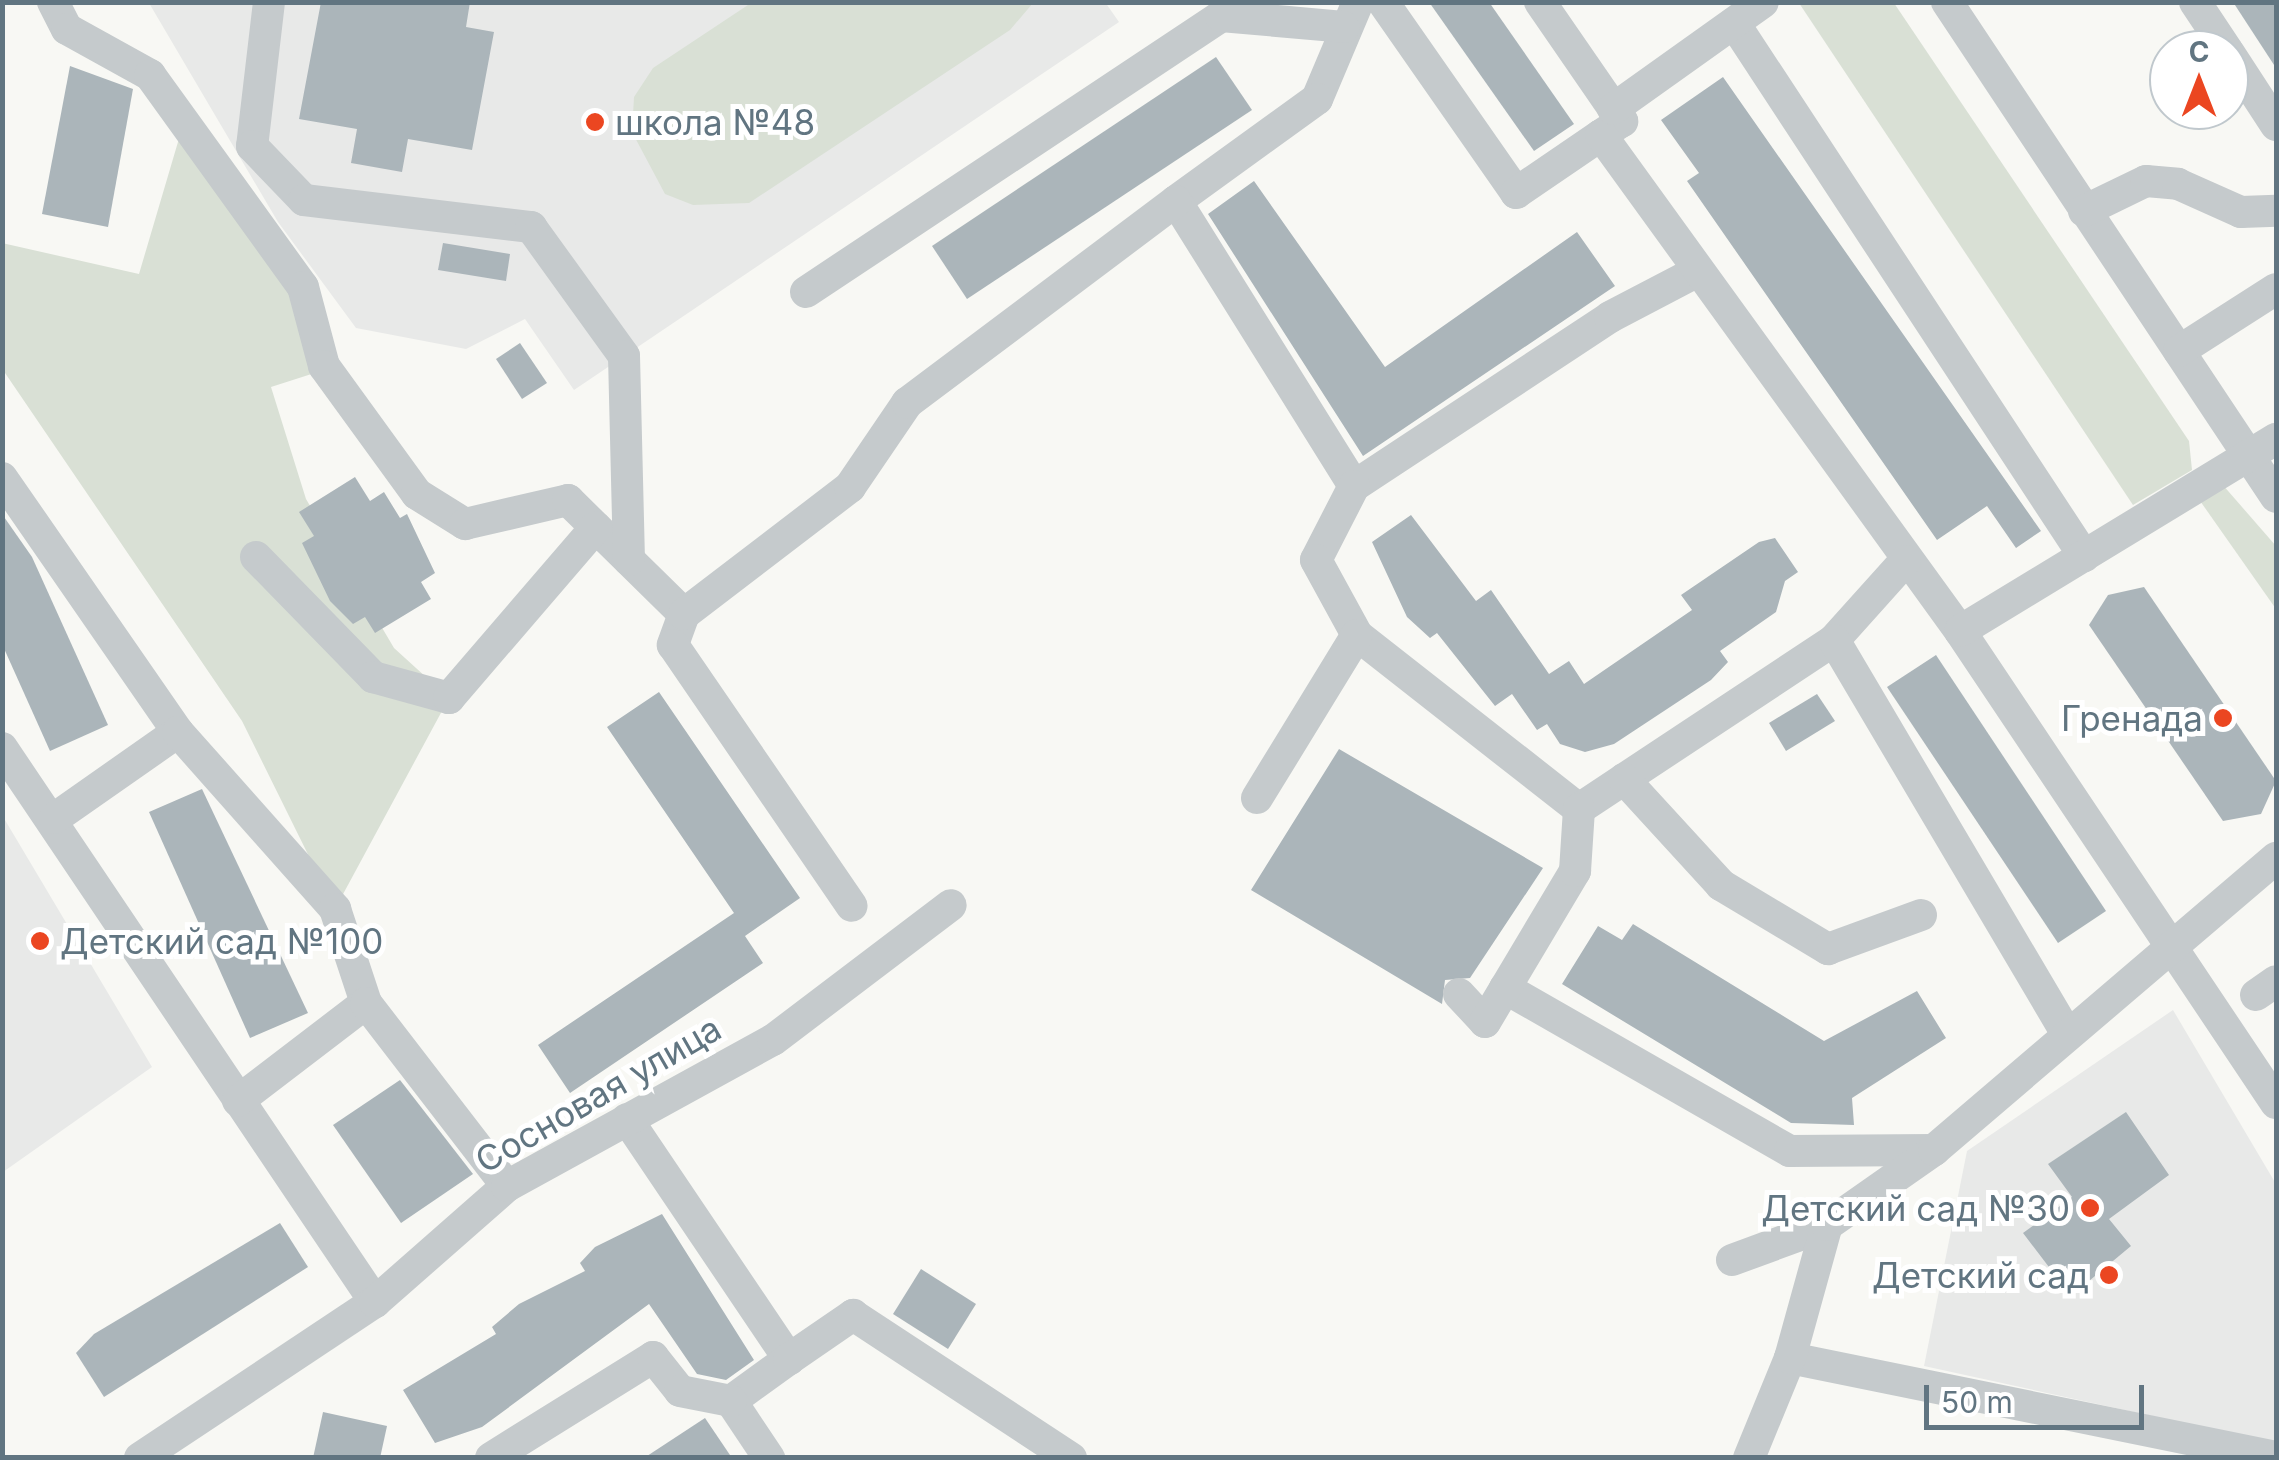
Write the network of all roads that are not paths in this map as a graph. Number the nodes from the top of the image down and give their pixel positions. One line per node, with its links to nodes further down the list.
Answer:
1 (54, 2): 25 (street)
2 (269, 2): 28 (street)
3 (1383, 2): 12 (street)
4 (1540, 2): 12 (street)
5 (1763, 2): 9 (street)
6 (1947, 2): 15 (street)
7 (2195, 2): 10 (street)
8 (1351, 14): 14 (street); 19 (street)
9 (1734, 23): 12 (street); 26 (street)
10 (2213, 30)
11 (2249, 84): 13 (street)
12 (1607, 122): 17 (street)
13 (2276, 125)
14 (1176, 201): 23 (street); 30 (street)
15 (2084, 211): 16 (street); 20 (street)
16 (2276, 212)
17 (1698, 271): 23 (street); 29 (street)
18 (2276, 289): 20 (street)
19 (806, 292)
20 (2179, 351): 21 (street)
21 (2262, 448): 24 (street); 26 (street)
22 (2, 478): 34 (street)
23 (1354, 486): 32 (street)
24 (2276, 497)
25 (596, 527): 27 (street); 28 (street)
26 (2084, 556): 31 (street)
27 (256, 558)
28 (629, 560): 30 (street)
29 (1905, 561): 31 (street); 33 (street)
30 (684, 614): 42 (street)
31 (1960, 631): 44 (street)
32 (1357, 635): 37 (street); 38 (street)
33 (1834, 640): 36 (street); 48 (street)
34 (178, 732): 39 (street); 47 (street)
35 (2, 748): 39 (street)
36 (1624, 779): 38 (street); 43 (street)
37 (1257, 798)
38 (1578, 809): 45 (street)
39 (55, 818): 49 (street)
40 (2276, 858): 44 (street)
41 (951, 905): 51 (street, Сосновая улица)
42 (852, 906)
43 (1921, 915)
44 (2169, 941): 48 (street); 50 (street)
45 (1504, 988): 46 (street); 52 (street)
46 (1460, 994)
47 (366, 1003): 49 (street); 53 (street)
48 (2065, 1031): 52 (street)
49 (238, 1101): 56 (street)
50 (2276, 1103)
51 (627, 1119): 53 (street, Сосновая улица); 58 (street)
52 (1934, 1150): 54 (street)
53 (507, 1186): 56 (street, Сосновая улица)
54 (1827, 1225): 55 (street); 57 (street)
55 (1732, 1260)
56 (375, 1302): 61 (street, Сосновая улица)
57 (1790, 1358): 60 (street); 65 (street)
58 (789, 1360): 59 (street); 64 (street)
59 (731, 1401): 62 (street); 63 (street)
60 (2257, 1455)
61 (140, 1458)
62 (491, 1458)
63 (769, 1458)
64 (1071, 1458)
65 (1749, 1458)

